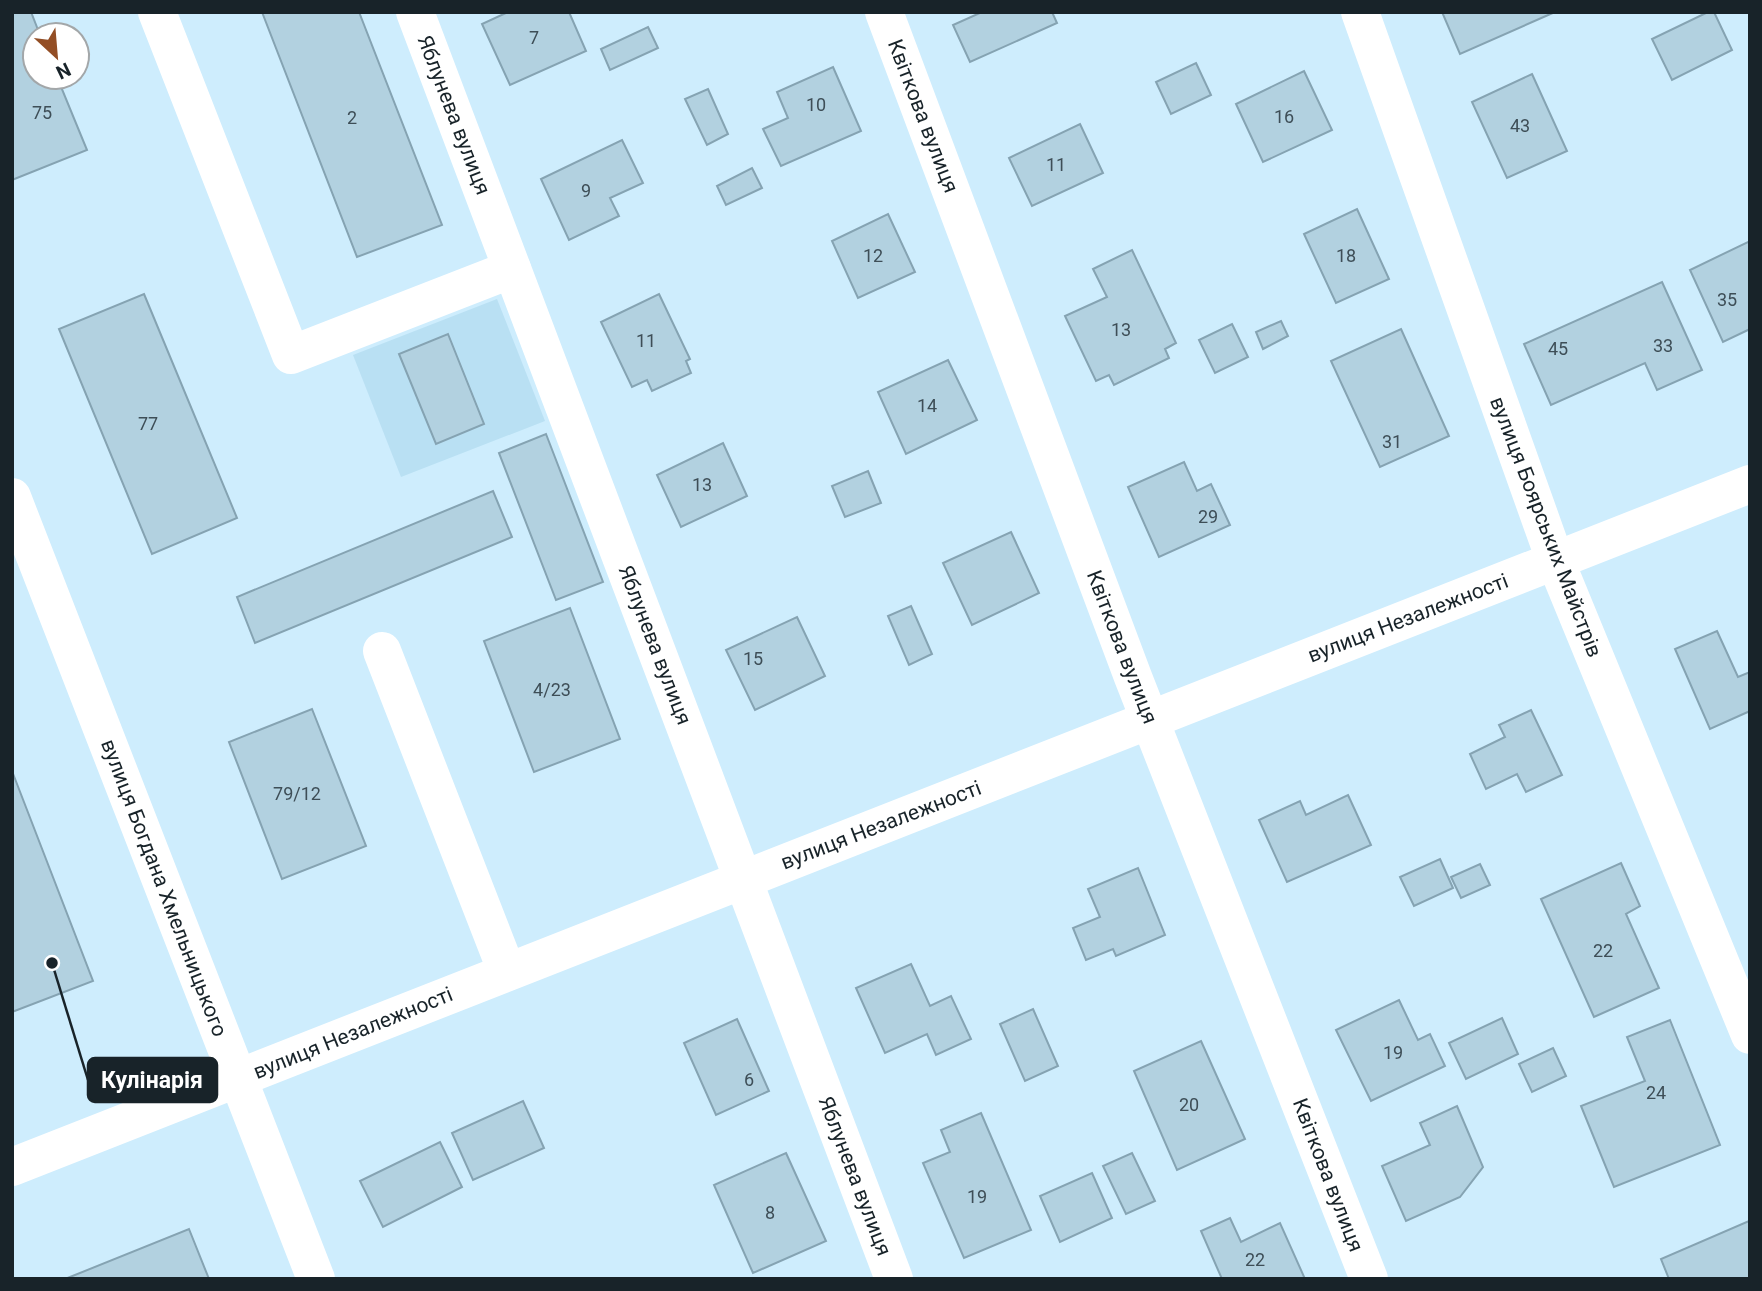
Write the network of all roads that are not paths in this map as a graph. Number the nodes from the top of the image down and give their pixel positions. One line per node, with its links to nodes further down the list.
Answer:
1 (157, 12): 5 (street)
2 (415, 12): 5 (street, Яблунева вулиця)
3 (884, 12): 10 (street, Квіткова вулиця)
4 (1360, 12): 8 (street, вулиця Боярських Майстрів)
5 (512, 269): 11 (street, Яблунева вулиця)
6 (1750, 484): 8 (street, вулиця Незалежності)
7 (12, 497): 14 (street, вулиця Богдана Хмельницького)
8 (1555, 560): 10 (street, вулиця Незалежності); 13 (street, вулиця Боярських Майстрів)
9 (382, 650): 12 (street)
10 (1150, 720): 11 (street, вулиця Незалежності); 18 (street, Квіткова вулиця)
11 (744, 879): 12 (street, вулиця Незалежності); 17 (street, Яблунева вулиця)
12 (507, 972): 14 (street, вулиця Незалежності)
13 (1750, 1035)
14 (239, 1079): 15 (street, вулиця Незалежності); 16 (street, вулиця Богдана Хмельницького)
15 (12, 1167)
16 (316, 1279)
17 (894, 1279)
18 (1369, 1279)

